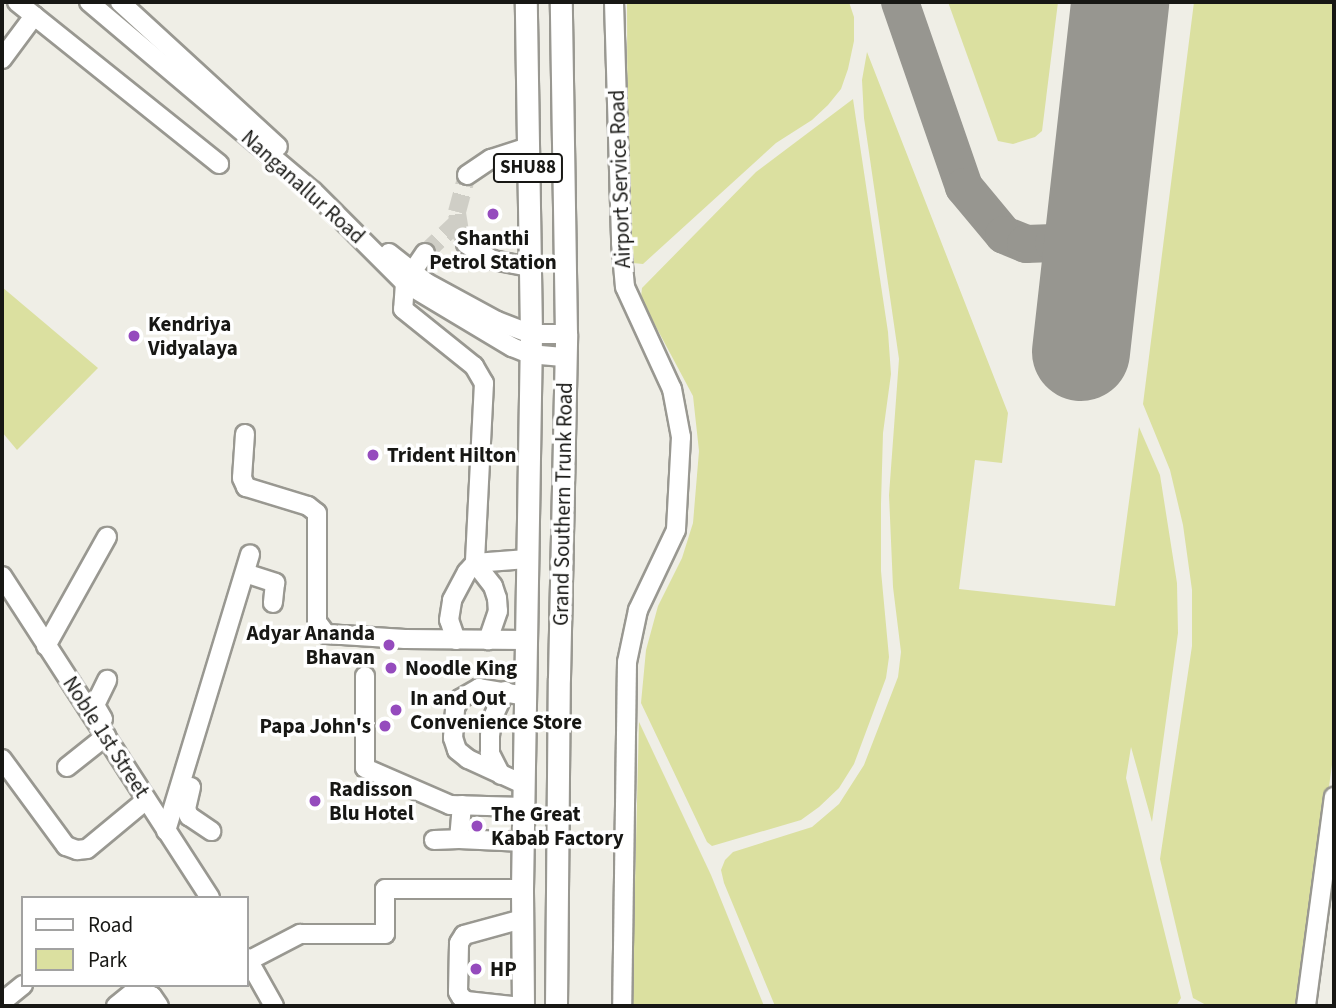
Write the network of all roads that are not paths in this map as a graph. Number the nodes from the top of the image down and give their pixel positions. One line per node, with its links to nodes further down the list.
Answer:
1 (17, 2): 7 (street)
2 (89, 2): 11 (street, Nanganallur Road)
3 (120, 2): 11 (street, Nanganallur Road)
4 (526, 2): 9 (main road, Grand Southern Trunk Road / SHU88)
5 (561, 2): 17 (main road, Grand Southern Trunk Road / SHU88)
6 (614, 2): 66 (street, Airport Service Road)
7 (34, 16): 8 (street); 10 (street)
8 (2, 58)
9 (528, 147): 12 (street); 15 (main road, Grand Southern Trunk Road / SHU88)
10 (219, 164)
11 (294, 168): 16 (street, Nanganallur Road)
12 (467, 175)
13 (466, 244): 15 (street)
14 (425, 253): 16 (street)
15 (530, 267): 18 (main road, Grand Southern Trunk Road / SHU88)
16 (409, 277): 18 (street, Nanganallur Road); 24 (street)
17 (566, 334): 18 (street); 19 (main road, Grand Southern Trunk Road / SHU88)
18 (530, 344): 19 (street); 23 (main road, Grand Southern Trunk Road / SHU88)
19 (566, 357): 65 (main road, Grand Southern Trunk Road / SHU88)
20 (245, 434): 28 (street)
21 (107, 537): 31 (street)
22 (250, 554): 25 (street)
23 (527, 559): 24 (street); 30 (main road, Grand Southern Trunk Road / SHU88)
24 (475, 563): 28 (street); 29 (street)
25 (245, 573): 27 (street); 46 (street)
26 (3, 583): 31 (street, Noble 1st Street)
27 (273, 603)
28 (456, 640): 29 (street)
29 (488, 640): 30 (street)
30 (526, 640): 34 (main road, Grand Southern Trunk Road / SHU88)
31 (46, 646): 35 (street, Noble 1st Street)
32 (365, 676): 43 (street)
33 (107, 680): 35 (street)
34 (515, 694): 39 (street); 39 (street); 40 (main road, Grand Southern Trunk Road / SHU88)
35 (99, 720): 38 (street); 42 (street, Noble 1st Street)
36 (209, 723): 45 (street)
37 (2, 759): 42 (street)
38 (67, 767)
39 (501, 775): 40 (street)
40 (525, 785): 44 (main road, Grand Southern Trunk Road / SHU88)
41 (1334, 797): 67 (street)
42 (146, 800): 46 (street, Noble 1st Street)
43 (462, 805): 44 (street); 48 (street)
44 (524, 807): 50 (main road, Grand Southern Trunk Road / SHU88)
45 (195, 821): 47 (street); 51 (street)
46 (166, 831): 51 (street, Noble 1st Street)
47 (211, 831)
48 (459, 839): 49 (street); 50 (street)
49 (434, 840)
50 (524, 842): 52 (main road, Grand Southern Trunk Road / SHU88)
51 (180, 852): 53 (street, Noble 1st Street)
52 (522, 889): 54 (main road, Grand Southern Trunk Road / SHU88); 55 (street)
53 (209, 896)
54 (522, 919): 63 (street); 64 (main road, Grand Southern Trunk Road / SHU88)
55 (248, 960): 62 (street)
56 (21, 987): 58 (street)
57 (140, 987): 59 (street)
58 (2, 1002)
59 (116, 1006)
60 (138, 1006): 61 (street)
61 (159, 1006)
62 (274, 1006)
63 (512, 1006)
64 (523, 1006)
65 (556, 1006)
66 (622, 1006)
67 (1306, 1006)

